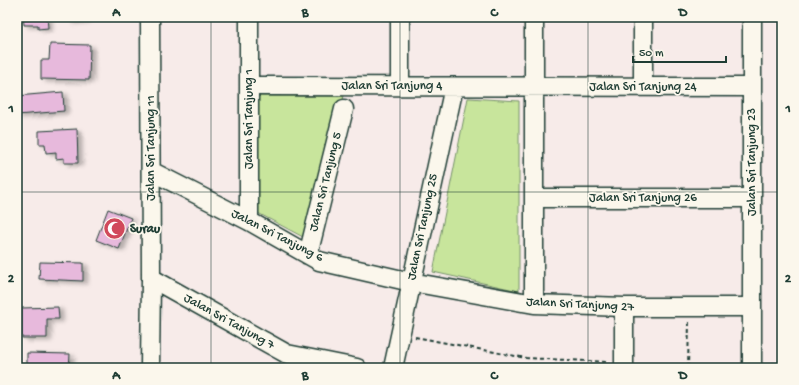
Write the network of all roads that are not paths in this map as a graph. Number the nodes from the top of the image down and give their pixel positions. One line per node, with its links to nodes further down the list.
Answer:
1 (150, 17): 14 (street, Jalan Sri Tanjung 11)
2 (249, 17): 7 (street, Jalan Sri Tanjung 1)
3 (400, 17): 8 (street)
4 (534, 17): 10 (street)
5 (643, 17): 11 (street)
6 (752, 17): 12 (street, Jalan Sri Tanjung 23)
7 (249, 86): 8 (street, Jalan Sri Tanjung 4); 17 (street, Jalan Sri Tanjung 1)
8 (400, 86): 9 (street, Jalan Sri Tanjung 4)
9 (454, 87): 10 (street, Jalan Sri Tanjung 4); 20 (street, Jalan Sri Tanjung 25)
10 (534, 87): 11 (street, Jalan Sri Tanjung 24); 15 (street)
11 (643, 87): 12 (street, Jalan Sri Tanjung 24)
12 (752, 87): 16 (street, Jalan Sri Tanjung 23)
13 (344, 109): 18 (street, Jalan Sri Tanjung 5)
14 (151, 171): 17 (street, Jalan Sri Tanjung 6); 19 (street, Jalan Sri Tanjung 11)
15 (534, 198): 16 (street, Jalan Sri Tanjung 26); 21 (street)
16 (752, 198): 23 (street, Jalan Sri Tanjung 23)
17 (249, 221): 18 (street, Jalan Sri Tanjung 6)
18 (308, 255): 20 (street, Jalan Sri Tanjung 6)
19 (151, 278): 25 (street, Jalan Sri Tanjung 11); 26 (street, Jalan Sri Tanjung 7)
20 (411, 282): 21 (street, Jalan Sri Tanjung 27); 27 (street, Jalan Sri Tanjung 25)
21 (534, 304): 22 (street, Jalan Sri Tanjung 27)
22 (624, 307): 23 (street, Jalan Sri Tanjung 27); 24 (street)
23 (751, 307): 28 (street, Jalan Sri Tanjung 23)
24 (624, 365)
25 (150, 368)
26 (357, 368)
27 (392, 368)
28 (752, 368)

